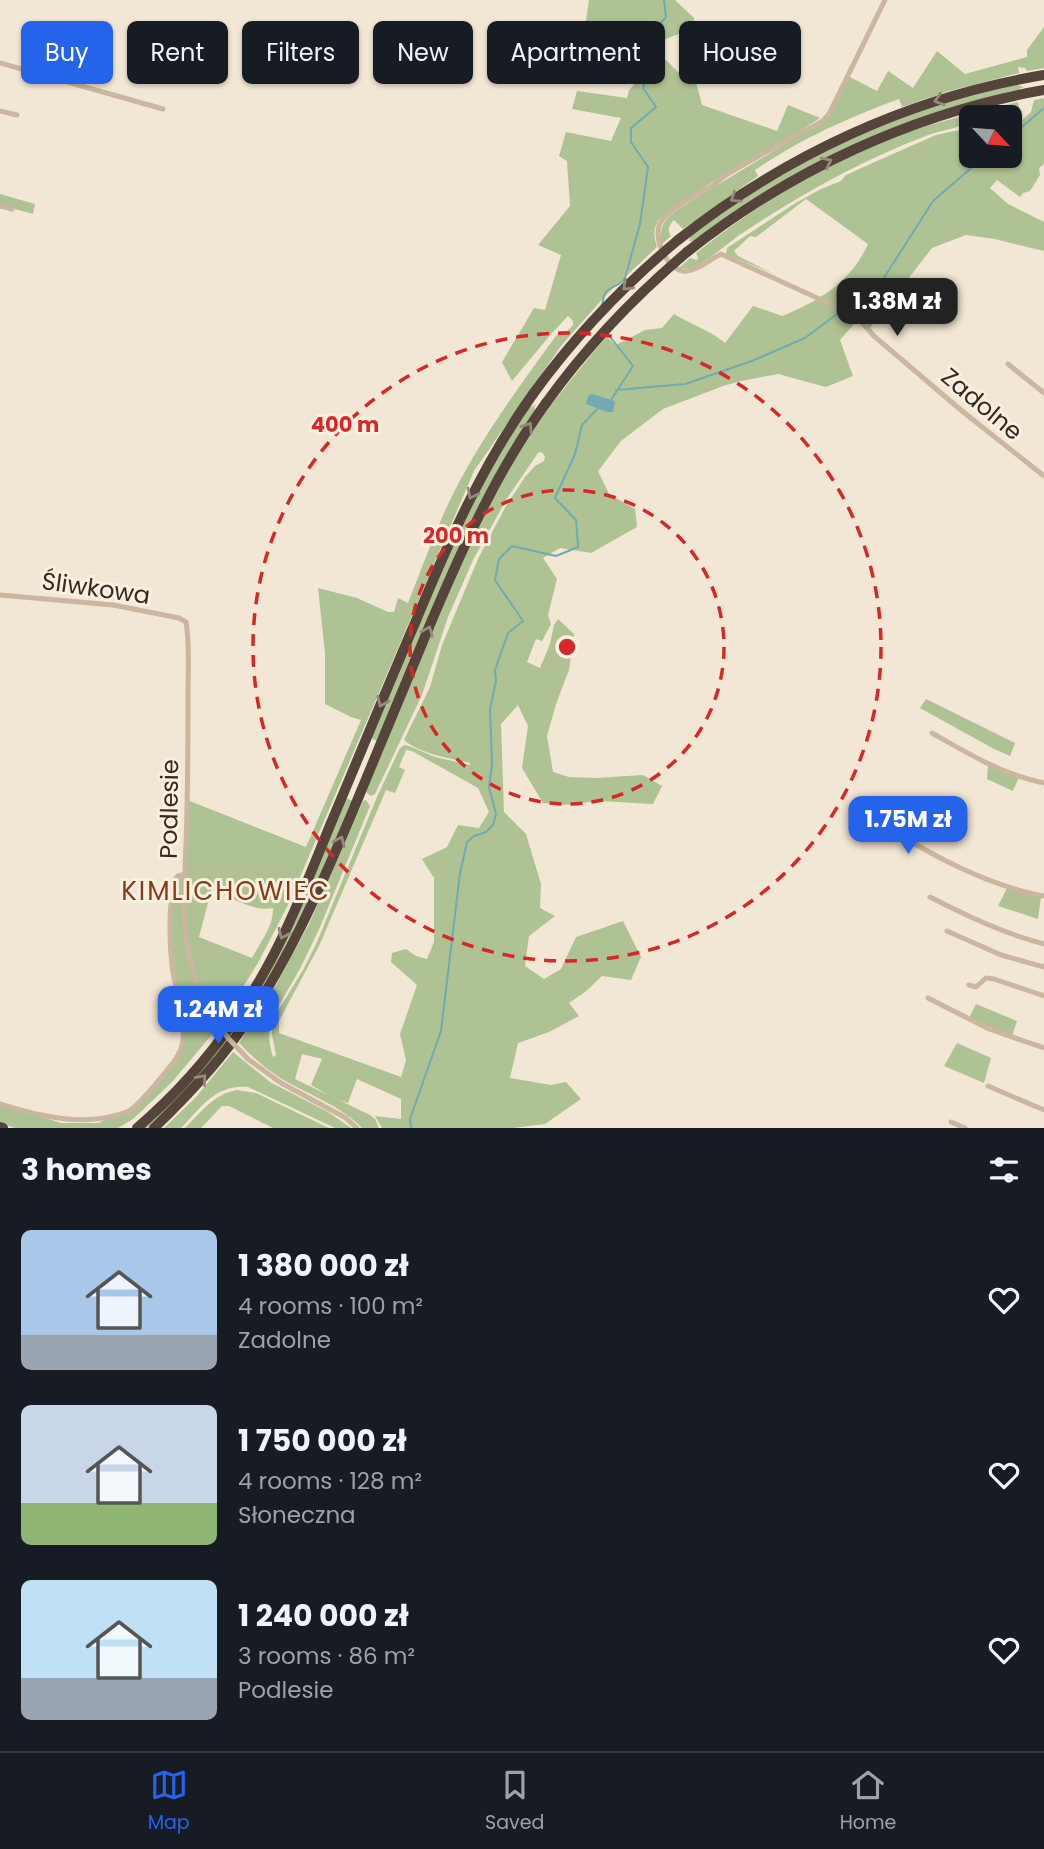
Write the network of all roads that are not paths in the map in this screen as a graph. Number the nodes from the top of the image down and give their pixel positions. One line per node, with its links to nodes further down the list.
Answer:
1 (885, 0): 12 (street, Zadolne)
2 (0, 63): 5 (street)
3 (1044, 75): 30 (highway, one-way to 30, bridge)
4 (1044, 90): 35 (highway, one-way to 4, bridge)
5 (163, 109)
6 (0, 111): 7 (street)
7 (17, 115)
8 (0, 206): 9 (street)
9 (12, 209)
10 (1007, 364): 11 (street)
11 (1044, 393)
12 (1044, 476)
13 (0, 595): 14 (street, Śliwkowa)
14 (186, 622): 18 (street, Podlesie)
15 (932, 733): 16 (street)
16 (1044, 783)
17 (881, 824): 19 (street)
18 (185, 874): 29 (street); 36 (street, Podlesie, bridge)
19 (1044, 896)
20 (930, 897): 22 (street)
21 (947, 931): 23 (street)
22 (1044, 944)
23 (1044, 967)
24 (969, 985): 25 (street)
25 (1044, 996)
26 (928, 998): 27 (street)
27 (1044, 1048)
28 (988, 1086): 31 (street)
29 (0, 1104)
30 (159, 1108): 33 (highway); 34 (highway)
31 (1044, 1110)
32 (951, 1122): 37 (street)
33 (128, 1128)
34 (137, 1128)
35 (154, 1128)
36 (357, 1128)
37 (965, 1128)

